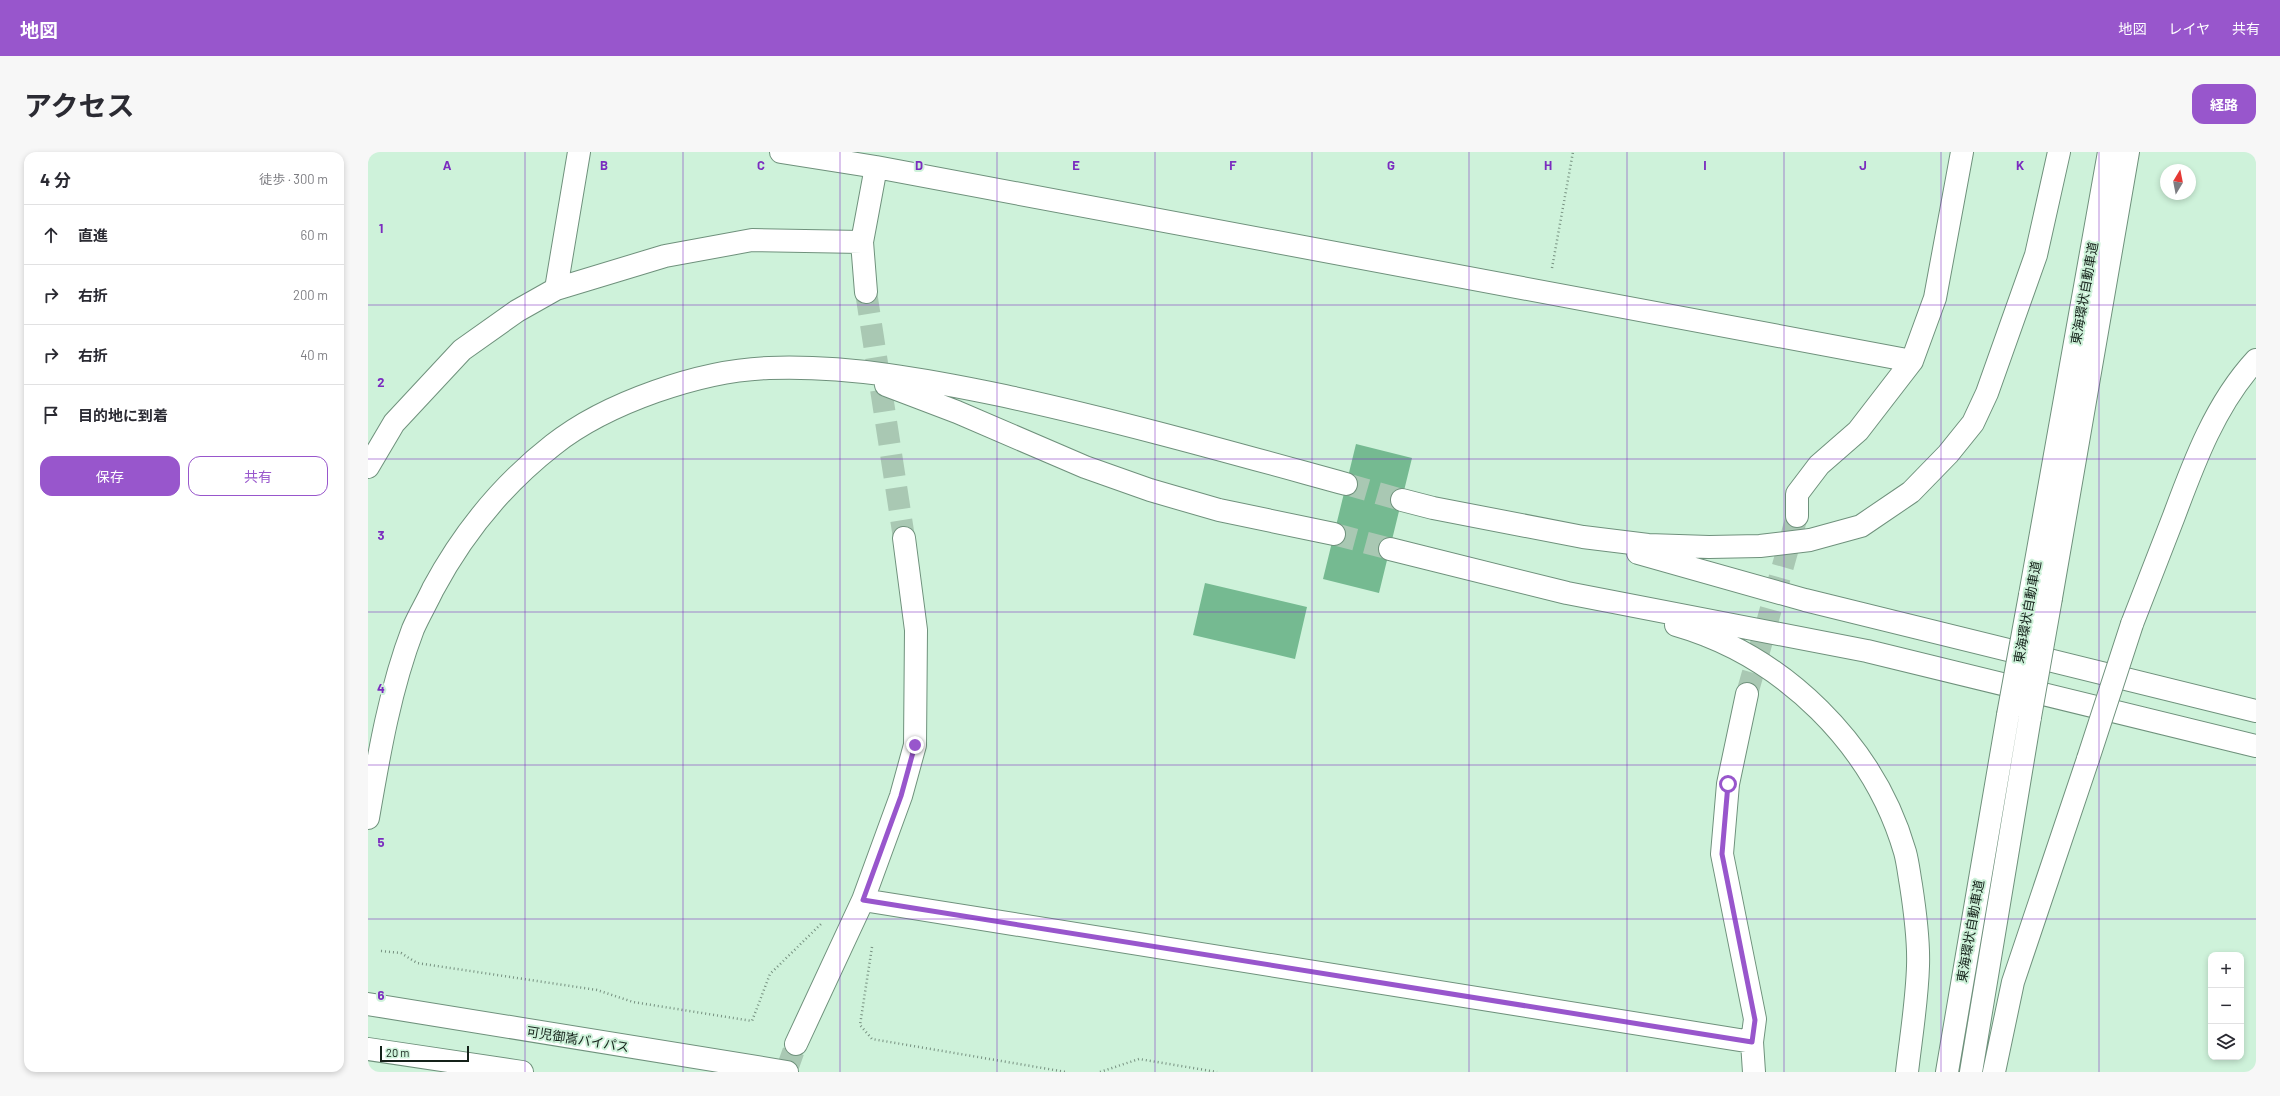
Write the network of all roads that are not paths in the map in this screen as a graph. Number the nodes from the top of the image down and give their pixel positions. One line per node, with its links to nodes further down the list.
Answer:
1 (579, 152): 9 (main road)
2 (781, 152): 7 (main road)
3 (1962, 152): 12 (main road)
4 (2059, 152): 19 (main road)
5 (2109, 152): 23 (main road, 東海環状自動車道)
6 (2128, 152): 23 (main road, 東海環状自動車道)
7 (876, 167): 8 (main road); 12 (main road)
8 (862, 242): 9 (main road); 10 (main road)
9 (556, 289): 14 (main road)
10 (866, 292)
11 (2256, 360): 39 (main road, bridge)
12 (1912, 361): 17 (main road)
13 (819, 368): 15 (main road); 18 (main road); 27 (main road)
14 (368, 467)
15 (1346, 484)
16 (1402, 500): 19 (main road)
17 (1797, 516)
18 (1334, 534)
19 (1583, 537): 25 (main road)
20 (904, 538): 28 (main road)
21 (1390, 549): 22 (main road)
22 (1567, 594): 26 (main road); 36 (main road)
23 (2041, 596): 37 (main road, 東海環状自動車道, bridge); 38 (main road, 東海環状自動車道, bridge)
24 (1747, 694): 30 (main road)
25 (2256, 711)
26 (2256, 746)
27 (368, 818)
28 (863, 900): 30 (main road); 31 (main road)
29 (368, 1004): 34 (main road, 可児御嵩バイパス)
30 (1752, 1042): 35 (main road)
31 (796, 1044)
32 (368, 1049): 33 (main road)
33 (522, 1072)
34 (787, 1072)
35 (1754, 1072)
36 (1907, 1072)
37 (1947, 1072)
38 (1971, 1072)
39 (1994, 1072)

